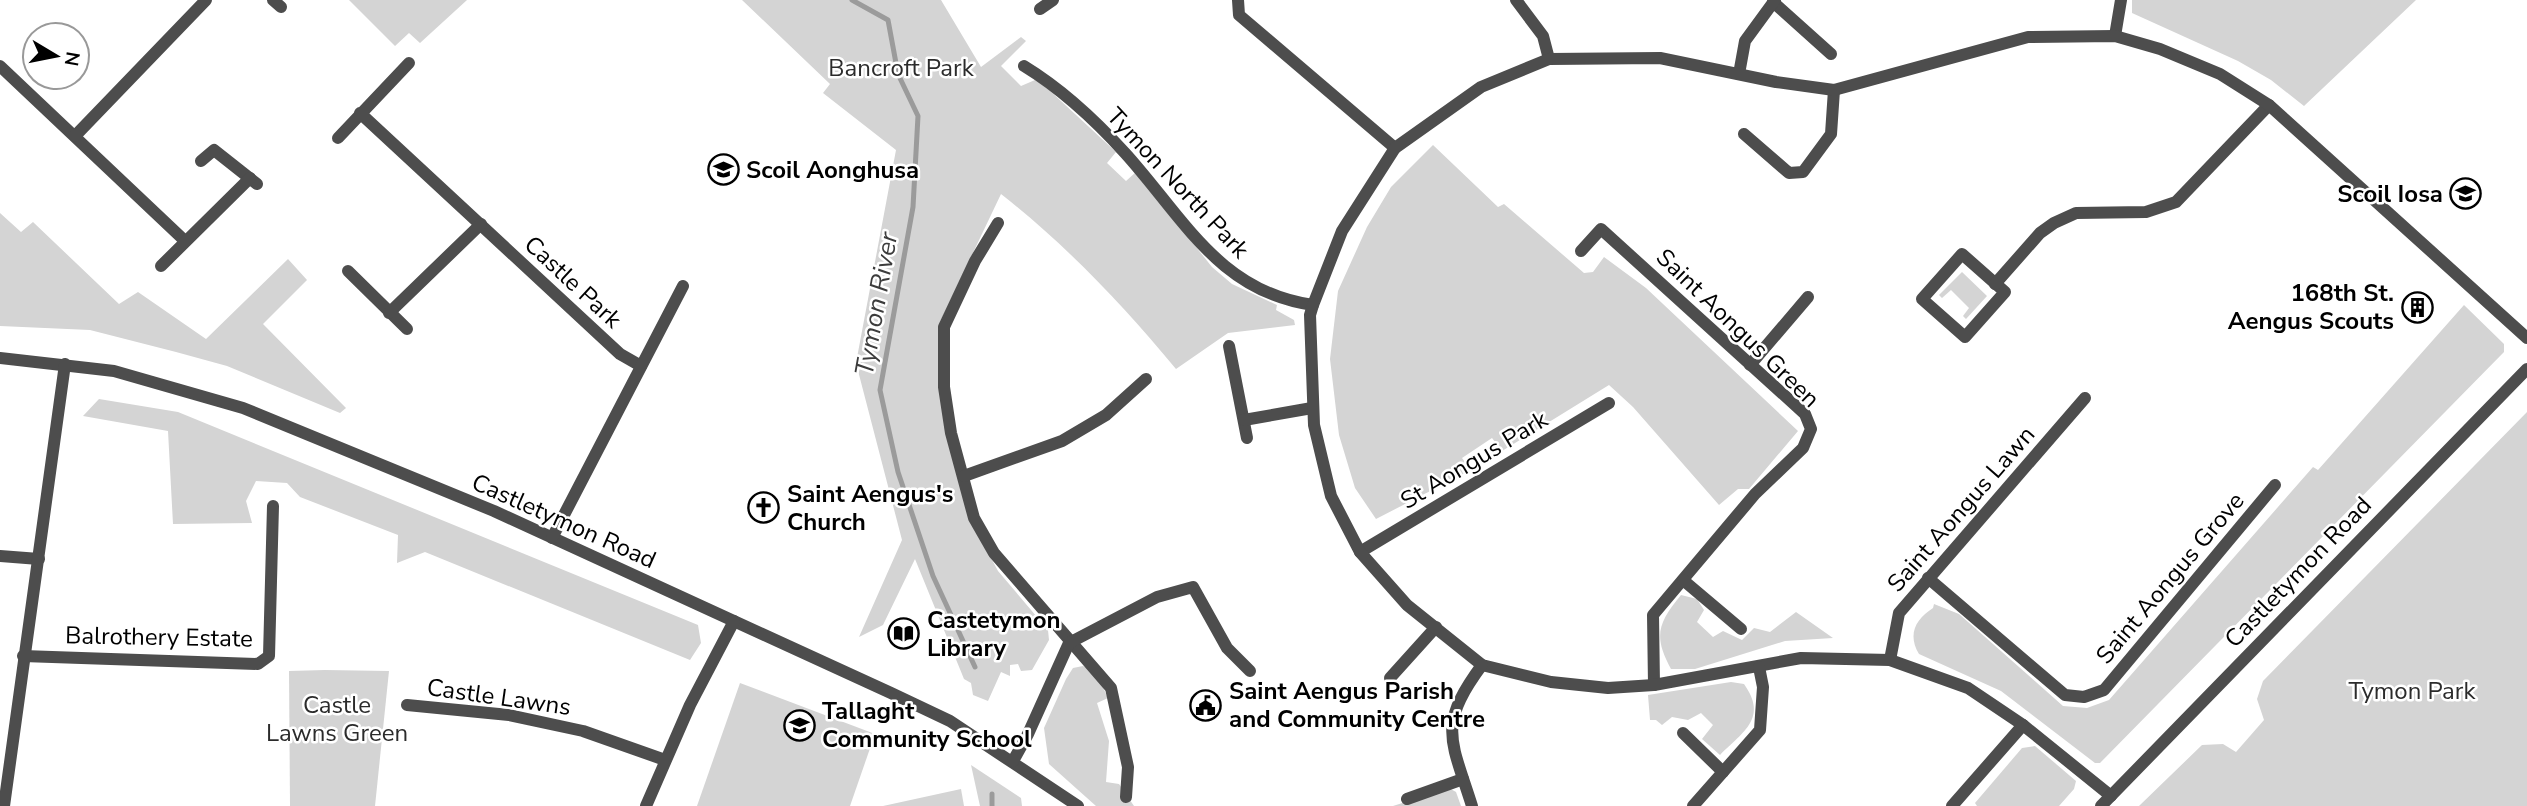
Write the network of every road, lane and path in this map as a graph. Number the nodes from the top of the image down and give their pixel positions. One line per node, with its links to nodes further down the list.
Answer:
1 (206, 0): 19 (street)
2 (1053, 0): 7 (street)
3 (1238, 0): 21 (street)
4 (1516, 0): 10 (street)
5 (2121, 0): 8 (street)
6 (1774, 1): 9 (street); 14 (street)
7 (1040, 9)
8 (2115, 36): 15 (street); 16 (street)
9 (1831, 54)
10 (1549, 59): 14 (street); 21 (street)
11 (410, 63): 17 (street)
12 (0, 66): 19 (street)
13 (1024, 66): 32 (street, Tymon North Park)
14 (1738, 74): 15 (street)
15 (1834, 90): 18 (street)
16 (2269, 105): 29 (street); 35 (street)
17 (360, 113): 20 (street); 24 (street, Castle Park)
18 (1744, 134)
19 (75, 136): 25 (street)
20 (338, 138)
21 (1395, 148): 32 (street)
22 (201, 160): 25 (street)
23 (998, 223): 48 (street)
24 (481, 224): 33 (street); 40 (street, Castle Park)
25 (184, 240): 27 (street)
26 (1581, 251): 39 (street, Saint Aongus Green)
27 (161, 266)
28 (348, 271): 33 (street)
29 (1996, 284): 29 (street)
30 (683, 286): 40 (street, Castle Park)
31 (1808, 297): 39 (street)
32 (1313, 305): 45 (street)
33 (389, 313): 34 (street)
34 (407, 329)
35 (2527, 338)
36 (1229, 346): 46 (street)
37 (0, 358): 38 (street, Castletymon Road)
38 (65, 364): 51 (street, Castletymon Road); 54 (street, Balrothery Estate)
39 (1750, 365): 56 (street, Saint Aongus Green)
40 (641, 366): 51 (street, Castle Park)
41 (2527, 369): 76 (street, Castletymon Road)
42 (1146, 379): 48 (street)
43 (2085, 398): 55 (street, Saint Aongus Lawn)
44 (1609, 403): 52 (street, St Aongus Park)
45 (1312, 408): 46 (street); 52 (street)
46 (1244, 421): 47 (street)
47 (1247, 438)
48 (964, 476): 60 (street)
49 (2275, 485): 55 (street, Saint Aongus Grove)
50 (273, 506): 61 (street, Balrothery Estate)
51 (552, 538): 57 (street, Castletymon Road)
52 (1360, 552): 58 (street)
53 (0, 556): 54 (street)
54 (39, 559): 61 (street, Balrothery Estate)
55 (1928, 578): 62 (street, Saint Aongus Lawn)
56 (1683, 580): 59 (street); 67 (street, Saint Aongus Green)
57 (734, 621): 71 (street); 72 (street, Castletymon Road)
58 (1436, 626): 63 (street); 66 (street)
59 (1741, 629)
60 (1069, 643): 65 (street); 72 (street); 77 (street)
61 (23, 656): 73 (street, Balrothery Estate)
62 (1890, 660): 64 (street); 69 (street)
63 (1482, 665): 67 (street); 75 (street)
64 (1759, 667): 67 (street); 74 (street)
65 (1250, 671)
66 (1390, 678)
67 (1654, 685)
68 (407, 705): 71 (street, Castle Lawns)
69 (2023, 725): 76 (street); 84 (street)
70 (1682, 733): 74 (street)
71 (665, 760): 80 (street)
72 (1013, 761): 81 (street, Castletymon Road)
73 (4, 769): 79 (street, Balrothery Estate)
74 (1723, 772): 83 (street)
75 (1463, 779): 78 (street); 82 (street)
76 (2111, 796): 85 (street, Castletymon Road)
77 (1126, 797)
78 (1407, 799)
79 (4, 806)
80 (646, 806)
81 (1078, 806)
82 (1472, 806)
83 (1693, 806)
84 (1952, 806)
85 (2101, 806)

